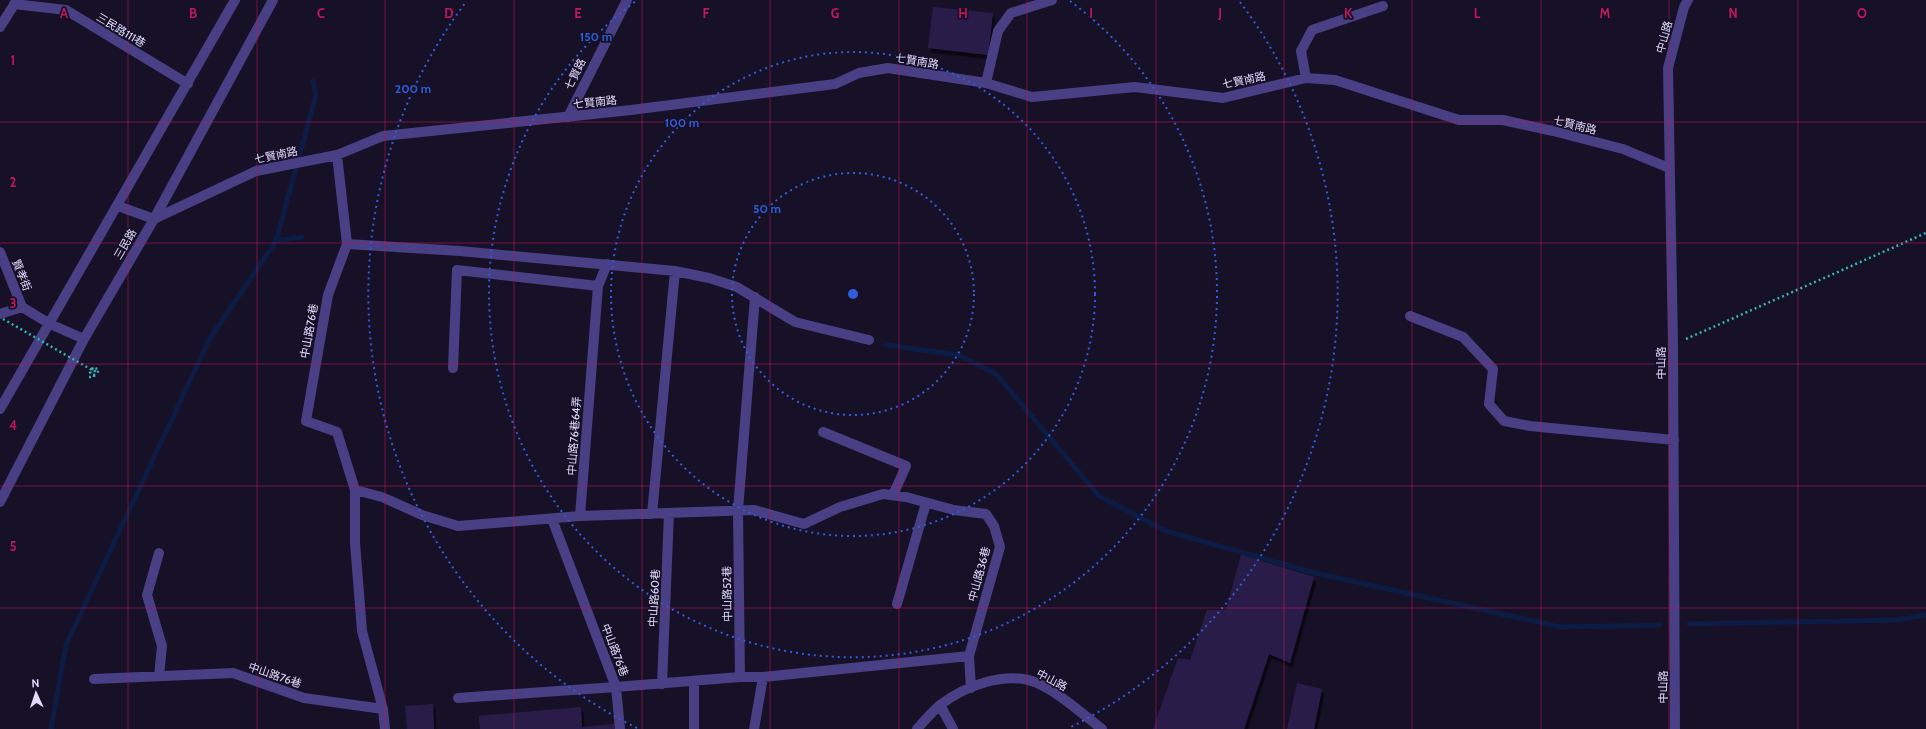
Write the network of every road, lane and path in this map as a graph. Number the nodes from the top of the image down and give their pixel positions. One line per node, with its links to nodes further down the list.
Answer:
1 (235, 0): 11 (street)
2 (273, 0): 16 (street, 三民路)
3 (627, 0): 12 (street, 七賢路)
4 (1052, 0): 10 (street)
5 (1688, 0): 14 (street, 中山路)
6 (16, 2): 8 (street); 11 (street, 三民路111巷)
7 (1383, 6): 9 (street)
8 (1, 24)
9 (1306, 78): 10 (street, 七賢南路); 14 (street, 七賢南路)
10 (986, 83): 12 (street, 七賢南路)
11 (188, 84): 15 (street)
12 (568, 117): 13 (street, 七賢南路)
13 (337, 155): 16 (street, 七賢南路); 18 (street, 中山路76巷)
14 (1669, 168): 30 (street, 中山路)
15 (118, 206): 16 (street); 27 (street)
16 (154, 219): 28 (street, 三民路)
17 (1926, 233): 30 (path)
18 (348, 244): 20 (street); 36 (street, 中山路76巷)
19 (0, 252): 24 (street, 賢孝街)
20 (607, 264): 21 (street); 22 (street, 中山路76巷64弄)
21 (676, 271): 23 (street); 42 (street)
22 (598, 286): 31 (street); 43 (street, 中山路76巷64弄)
23 (755, 298): 29 (street); 40 (street)
24 (22, 307): 25 (street); 27 (street)
25 (2, 316): 32 (path, bridge)
26 (1410, 316): 35 (street)
27 (50, 324): 28 (street); 33 (street)
28 (84, 339): 38 (street, 三民路)
29 (869, 340)
30 (1673, 345): 35 (street, 中山路)
31 (453, 368)
32 (89, 377)
33 (0, 408)
34 (823, 432): 37 (street)
35 (1674, 440): 66 (street, 中山路)
36 (355, 490): 44 (street); 58 (street, 中山路76巷)
37 (893, 495): 39 (street, 中山路36巷); 40 (street, 中山路36巷)
38 (0, 502)
39 (926, 502): 46 (street); 47 (street, 中山路36巷)
40 (738, 510): 41 (street); 49 (street, 中山路52巷)
41 (669, 513): 42 (street); 53 (street, 中山路60巷)
42 (652, 514): 43 (street)
43 (580, 516): 44 (street)
44 (552, 519): 54 (street, 中山路76巷)
45 (159, 554): 48 (street)
46 (897, 604)
47 (969, 656): 50 (street); 55 (street, 中山路36巷)
48 (159, 676): 51 (street, 中山路76巷); 58 (street, 中山路76巷)
49 (740, 677): 50 (street); 52 (street)
50 (763, 677): 62 (street)
51 (94, 679)
52 (694, 681): 53 (street); 61 (street)
53 (662, 684): 54 (street)
54 (616, 687): 56 (street, 中山路76巷); 60 (street)
55 (971, 688): 57 (street, 中山路); 65 (street, 中山路)
56 (458, 698)
57 (940, 705): 63 (street, 中山路); 64 (street)
58 (383, 709): 59 (street, 中山路76巷)
59 (385, 729)
60 (620, 729)
61 (694, 729)
62 (754, 729)
63 (917, 729)
64 (953, 729)
65 (1102, 729)
66 (1675, 729)

